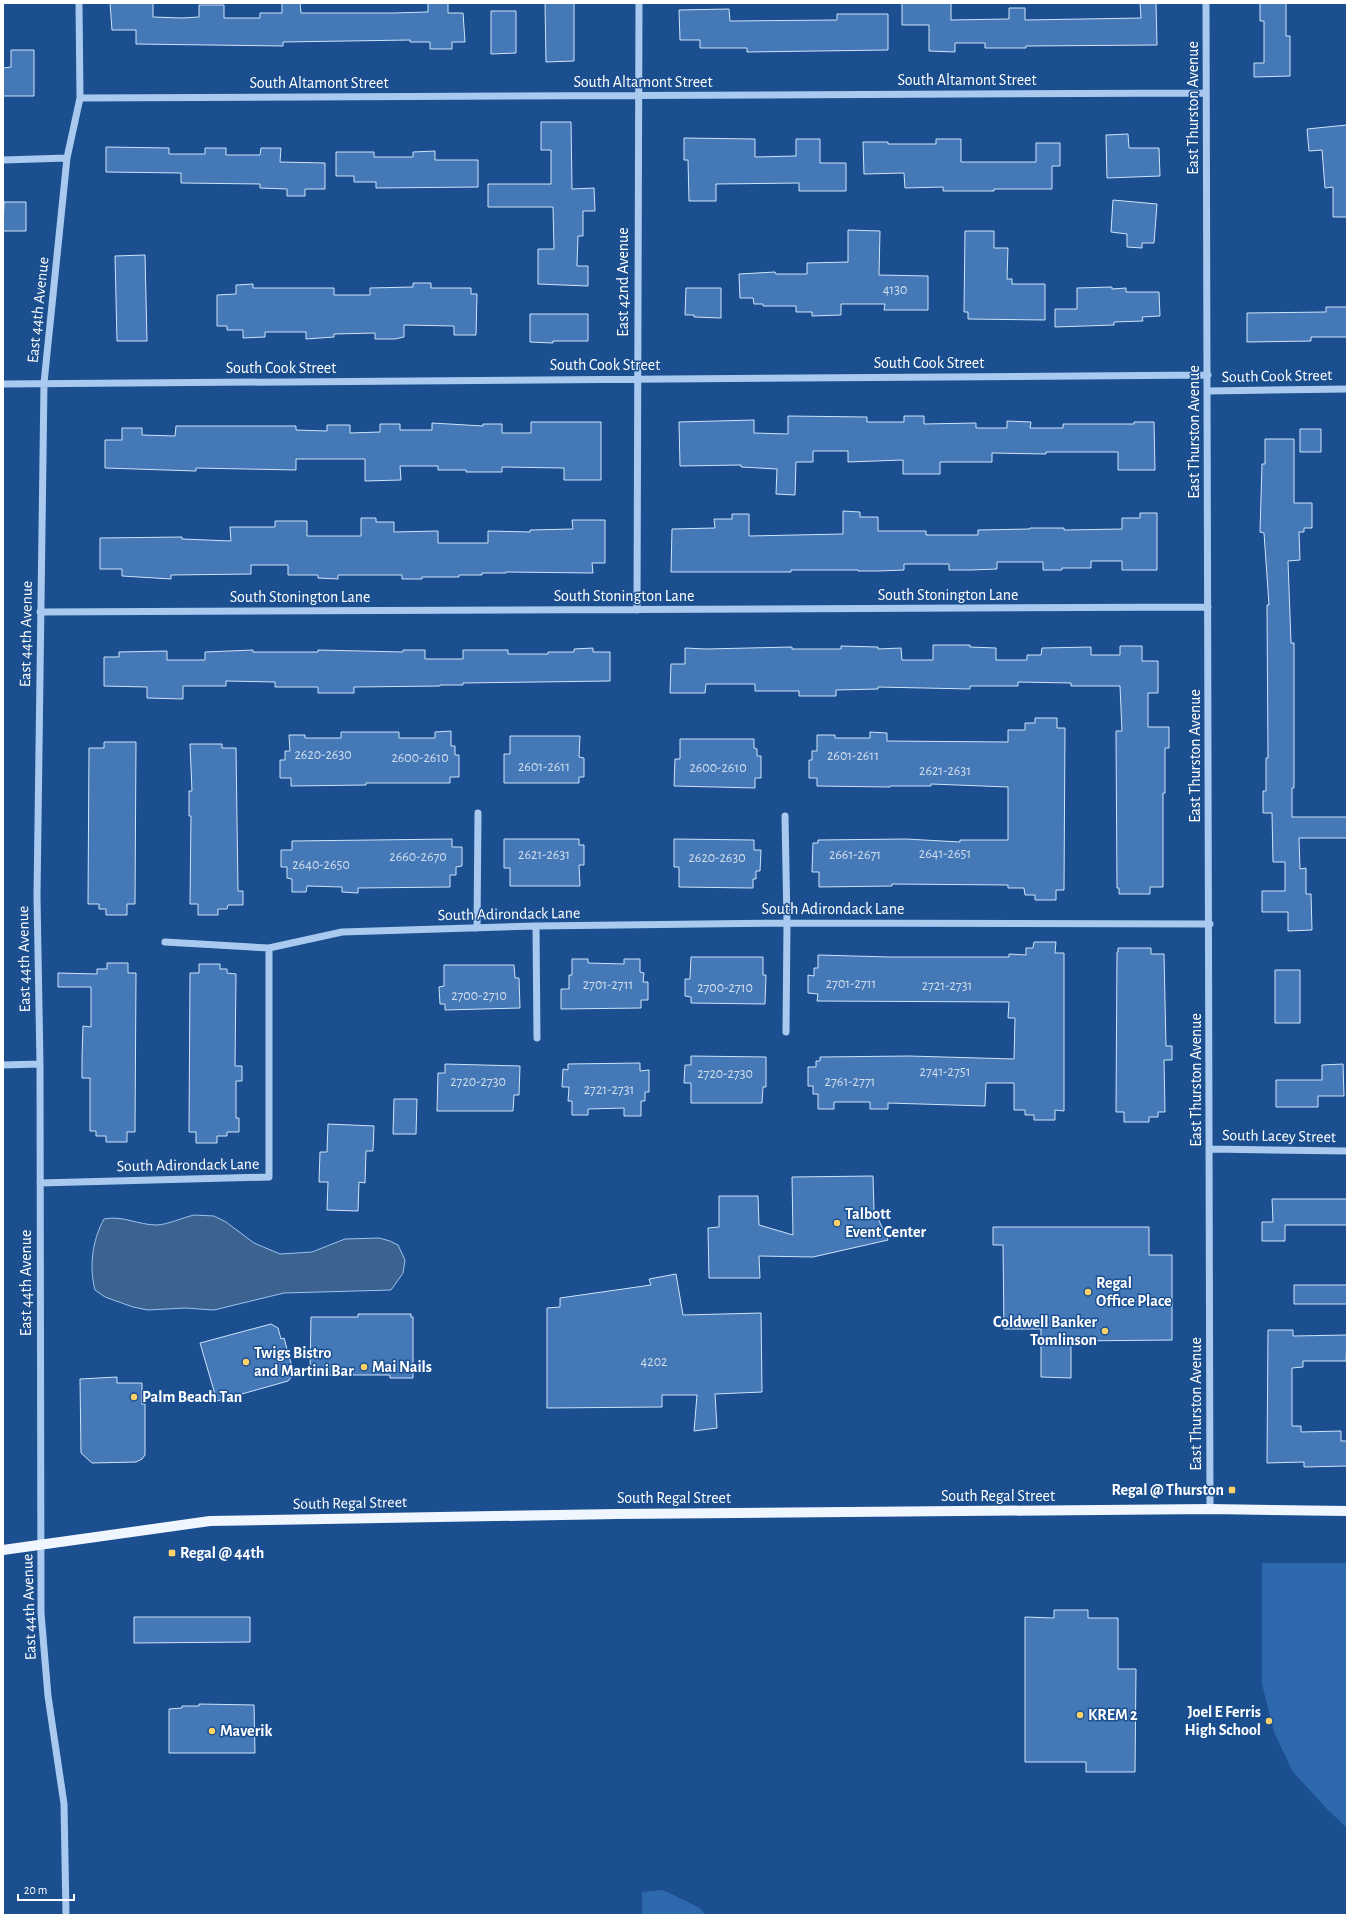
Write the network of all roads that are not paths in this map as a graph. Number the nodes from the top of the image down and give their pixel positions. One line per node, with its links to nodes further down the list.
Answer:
1 (79, 3): 6 (street, East 44th Avenue)
2 (638, 3): 5 (street, East 42nd Avenue)
3 (1206, 3): 4 (street, East Thurston Avenue)
4 (1206, 93): 5 (street, South Altamont Street); 9 (street, East Thurston Avenue)
5 (638, 96): 6 (street, South Altamont Street); 10 (street, East 42nd Avenue)
6 (80, 98): 7 (street, East 44th Avenue)
7 (68, 158): 8 (street); 11 (street, East 44th Avenue)
8 (3, 160)
9 (1208, 375): 10 (street, South Cook Street); 14 (street, East Thurston Avenue)
10 (637, 379): 11 (street, South Cook Street); 16 (street, East 42nd Avenue)
11 (44, 383): 12 (street, South Cook Street); 17 (street, East 44th Avenue)
12 (3, 384)
13 (1347, 389): 14 (street, South Cook Street)
14 (1208, 391): 15 (street, East Thurston Avenue)
15 (1208, 607): 16 (street, South Stonington Lane); 21 (street, East Thurston Avenue)
16 (637, 610): 17 (street, South Stonington Lane)
17 (40, 612): 28 (street, East 44th Avenue)
18 (478, 813): 23 (street)
19 (786, 816): 20 (street)
20 (787, 923): 21 (street, South Adirondack Lane); 22 (street, South Adirondack Lane); 26 (street)
21 (1210, 924): 30 (street, East Thurston Avenue)
22 (536, 926): 23 (street, South Adirondack Lane); 27 (street)
23 (477, 928): 25 (street, South Adirondack Lane)
24 (165, 942): 25 (street)
25 (269, 948): 32 (street, South Adirondack Lane)
26 (786, 1032)
27 (537, 1038)
28 (40, 1064): 29 (street); 32 (street, East 44th Avenue)
29 (3, 1065)
30 (1210, 1149): 31 (street, South Lacey Street); 33 (street, East Thurston Avenue)
31 (1347, 1151)
32 (40, 1183): 35 (street, East 44th Avenue)
33 (1210, 1509): 34 (main road, South Regal Street); 35 (main road, South Regal Street)
34 (1347, 1511)
35 (41, 1544): 36 (main road, South Regal Street); 37 (street, East 44th Avenue)
36 (3, 1550)
37 (66, 1915)

